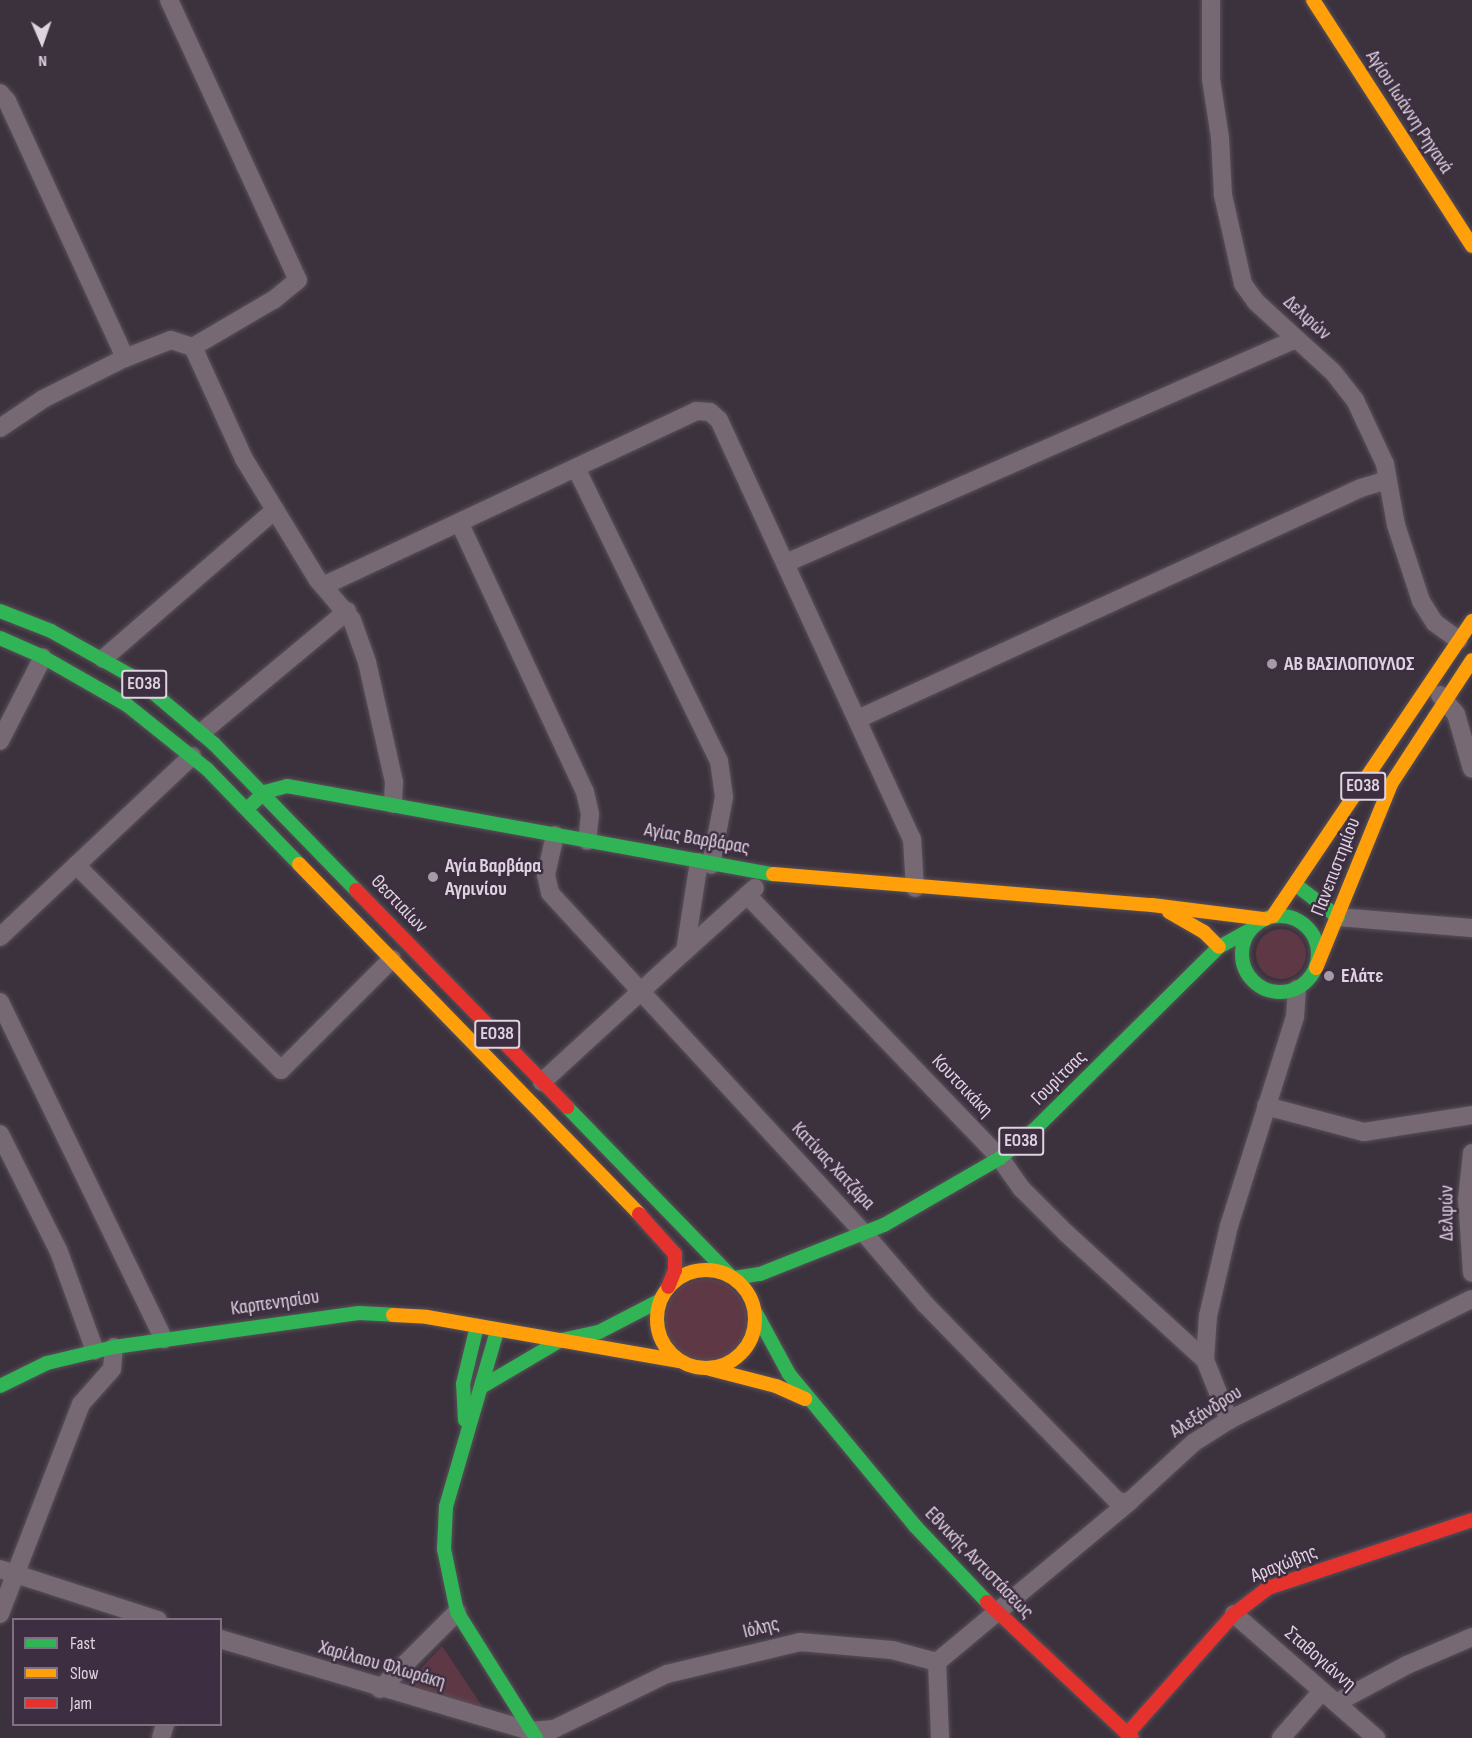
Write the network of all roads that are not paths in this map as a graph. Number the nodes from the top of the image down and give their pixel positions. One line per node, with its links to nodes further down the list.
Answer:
1 (169, 0): 7 (street)
2 (1211, 0): 6 (street, Δελφών)
3 (1312, 0): 5 (main road, Αγίου Ιωάννη Ρηγανά)
4 (0, 93): 8 (street)
5 (1472, 246)
6 (1296, 339): 11 (street, Δελφών); 14 (street)
7 (194, 347): 8 (street); 12 (street)
8 (125, 358): 9 (street)
9 (0, 428)
10 (576, 468): 13 (street); 14 (street); 36 (street)
11 (1387, 480): 20 (street, Δελφών); 26 (street)
12 (274, 511): 15 (street); 22 (street)
13 (460, 524): 15 (street); 35 (street)
14 (786, 563): 26 (street)
15 (323, 586): 17 (street)
16 (0, 611): 22 (main road, Θεστιαίων / ΕΟ38)
17 (347, 611): 27 (street); 32 (street)
18 (1472, 621): 20 (main road, Πανεπιστημίου / ΕΟ38)
19 (0, 638): 21 (main road, ΕΟ38)
20 (1465, 644): 24 (main road, Πανεπιστημίου / ΕΟ38)
21 (43, 657): 28 (street); 29 (main road, ΕΟ38)
22 (103, 659): 27 (main road, Θεστιαίων / ΕΟ38)
23 (1472, 660): 25 (main road, Πανεπιστημίου / ΕΟ38)
24 (1428, 686): 25 (street); 39 (main road, Πανεπιστημίου / ΕΟ38)
25 (1446, 699): 30 (street); 43 (main road, Πανεπιστημίου / ΕΟ38)
26 (858, 719): 40 (street)
27 (202, 732): 31 (main road, Θεστιαίων / ΕΟ38)
28 (0, 741)
29 (192, 756): 33 (main road, ΕΟ38); 37 (street)
30 (1472, 769)
31 (265, 792): 32 (main road, Αγίας Βαρβάρας); 33 (main road); 56 (main road, Θεστιαίων / ΕΟ38)
32 (393, 804): 34 (main road, Αγίας Βαρβάρας)
33 (246, 809): 50 (main road, ΕΟ38)
34 (555, 835): 35 (main road, Αγίας Βαρβάρας); 54 (street, Κατίνας Χατζάρα)
35 (587, 841): 36 (main road, Αγίας Βαρβάρας)
36 (705, 864): 38 (main road, Αγίας Βαρβάρας); 49 (street)
37 (76, 865): 47 (street); 50 (street)
38 (769, 874): 40 (main road, Αγίας Βαρβάρας); 41 (street)
39 (1296, 885): 43 (main road); 44 (main road, Πανεπιστημίου / ΕΟ38)
40 (915, 888): 42 (main road, Αγίας Βαρβάρας)
41 (747, 895): 49 (street); 61 (street, Κουτσικάκη)
42 (1152, 905): 44 (main road, Αγίας Βαρβάρας); 48 (main road, Αγίας Βαρβάρας)
43 (1338, 917): 45 (street); 51 (main road, Πανεπιστημίου / ΕΟ38)
44 (1269, 918): 46 (main road, ΕΟ38); 51 (main road)
45 (1472, 928)
46 (1250, 930): 48 (main road, Γουρίτσας / ΕΟ38); 52 (main road)
47 (0, 937)
48 (1219, 947): 52 (main road); 61 (main road, Γουρίτσας / ΕΟ38)
49 (685, 951): 54 (street)
50 (392, 959): 67 (main road, ΕΟ38)
51 (1316, 968): 53 (main road, ΕΟ38)
52 (1250, 979): 53 (main road)
53 (1297, 989): 57 (street)
54 (642, 992): 56 (street); 63 (street, Κατίνας Χατζάρα)
55 (0, 1002): 74 (street)
56 (542, 1082): 66 (main road, Θεστιαίων / ΕΟ38)
57 (1266, 1106): 58 (street); 78 (street)
58 (1472, 1115)
59 (0, 1134): 62 (street)
60 (1472, 1153): 65 (street, Δελφών)
61 (1000, 1158): 63 (main road, Γουρίτσας / ΕΟ38); 78 (street, Κουτσικάκη)
62 (8, 1166): 77 (street)
63 (864, 1233): 64 (main road, Γουρίτσας / ΕΟ38); 86 (street, Κατίνας Χατζάρα)
64 (776, 1269): 66 (main road, Γουρίτσας / ΕΟ38); 68 (main road, Γουρίτσας / ΕΟ38)
65 (1472, 1273)
66 (732, 1276): 67 (main road, ΕΟ38); 68 (main road, ΕΟ38)
67 (668, 1287): 70 (main road, ΕΟ38)
68 (751, 1298): 71 (main road, ΕΟ38)
69 (1472, 1299): 84 (street, Αλεξάνδρου)
70 (659, 1301): 75 (main road, Καρπενησίου); 79 (main road)
71 (756, 1313): 80 (main road); 83 (main road, Εθνικής Αντιστάσεως)
72 (477, 1326): 73 (main road, Καρπενησίου); 74 (main road, Καρπενησίου); 85 (main road)
73 (497, 1331): 75 (main road, Καρπενησίου); 82 (main road)
74 (164, 1339): 76 (main road, Καρπενησίου)
75 (561, 1340): 79 (main road, Καρπενησίου); 82 (main road)
76 (114, 1347): 77 (main road, Καρπενησίου); 88 (street)
77 (95, 1350): 81 (main road, Καρπενησίου)
78 (1205, 1359): 84 (street, Κουτσικάκη)
79 (679, 1361): 80 (main road)
80 (710, 1369): 83 (main road, Εθνικής Αντιστάσεως)
81 (0, 1386)
82 (483, 1386): 85 (main road)
83 (811, 1402): 89 (main road, Εθνικής Αντιστάσεως)
84 (1229, 1420): 86 (street, Αλεξάνδρου)
85 (465, 1433): 90 (main road)
86 (1130, 1502): 89 (street, Αλεξάνδρου)
87 (1472, 1520): 92 (main road, Αραχώβης)
88 (8, 1572): 91 (street); 93 (street)
89 (995, 1610): 96 (street); 100 (main road, Εθνικής Αντιστάσεως)
90 (457, 1612): 97 (street); 99 (main road)
91 (0, 1614)
92 (1234, 1614): 98 (street, Σταθογιάννη); 100 (main road, Αραχώβης)
93 (152, 1618)
94 (1472, 1637): 98 (street)
95 (222, 1640): 97 (street, Χαρίλαου Φλωράκη)
96 (937, 1662): 99 (street, Ιόλης); 101 (street)
97 (380, 1689): 99 (street, Χαρίλαου Φλωράκη)
98 (1329, 1697): 102 (street); 103 (street, Σταθογιάννη)
99 (534, 1734)
100 (1130, 1736)
101 (940, 1738)
102 (1281, 1738)
103 (1376, 1738)

